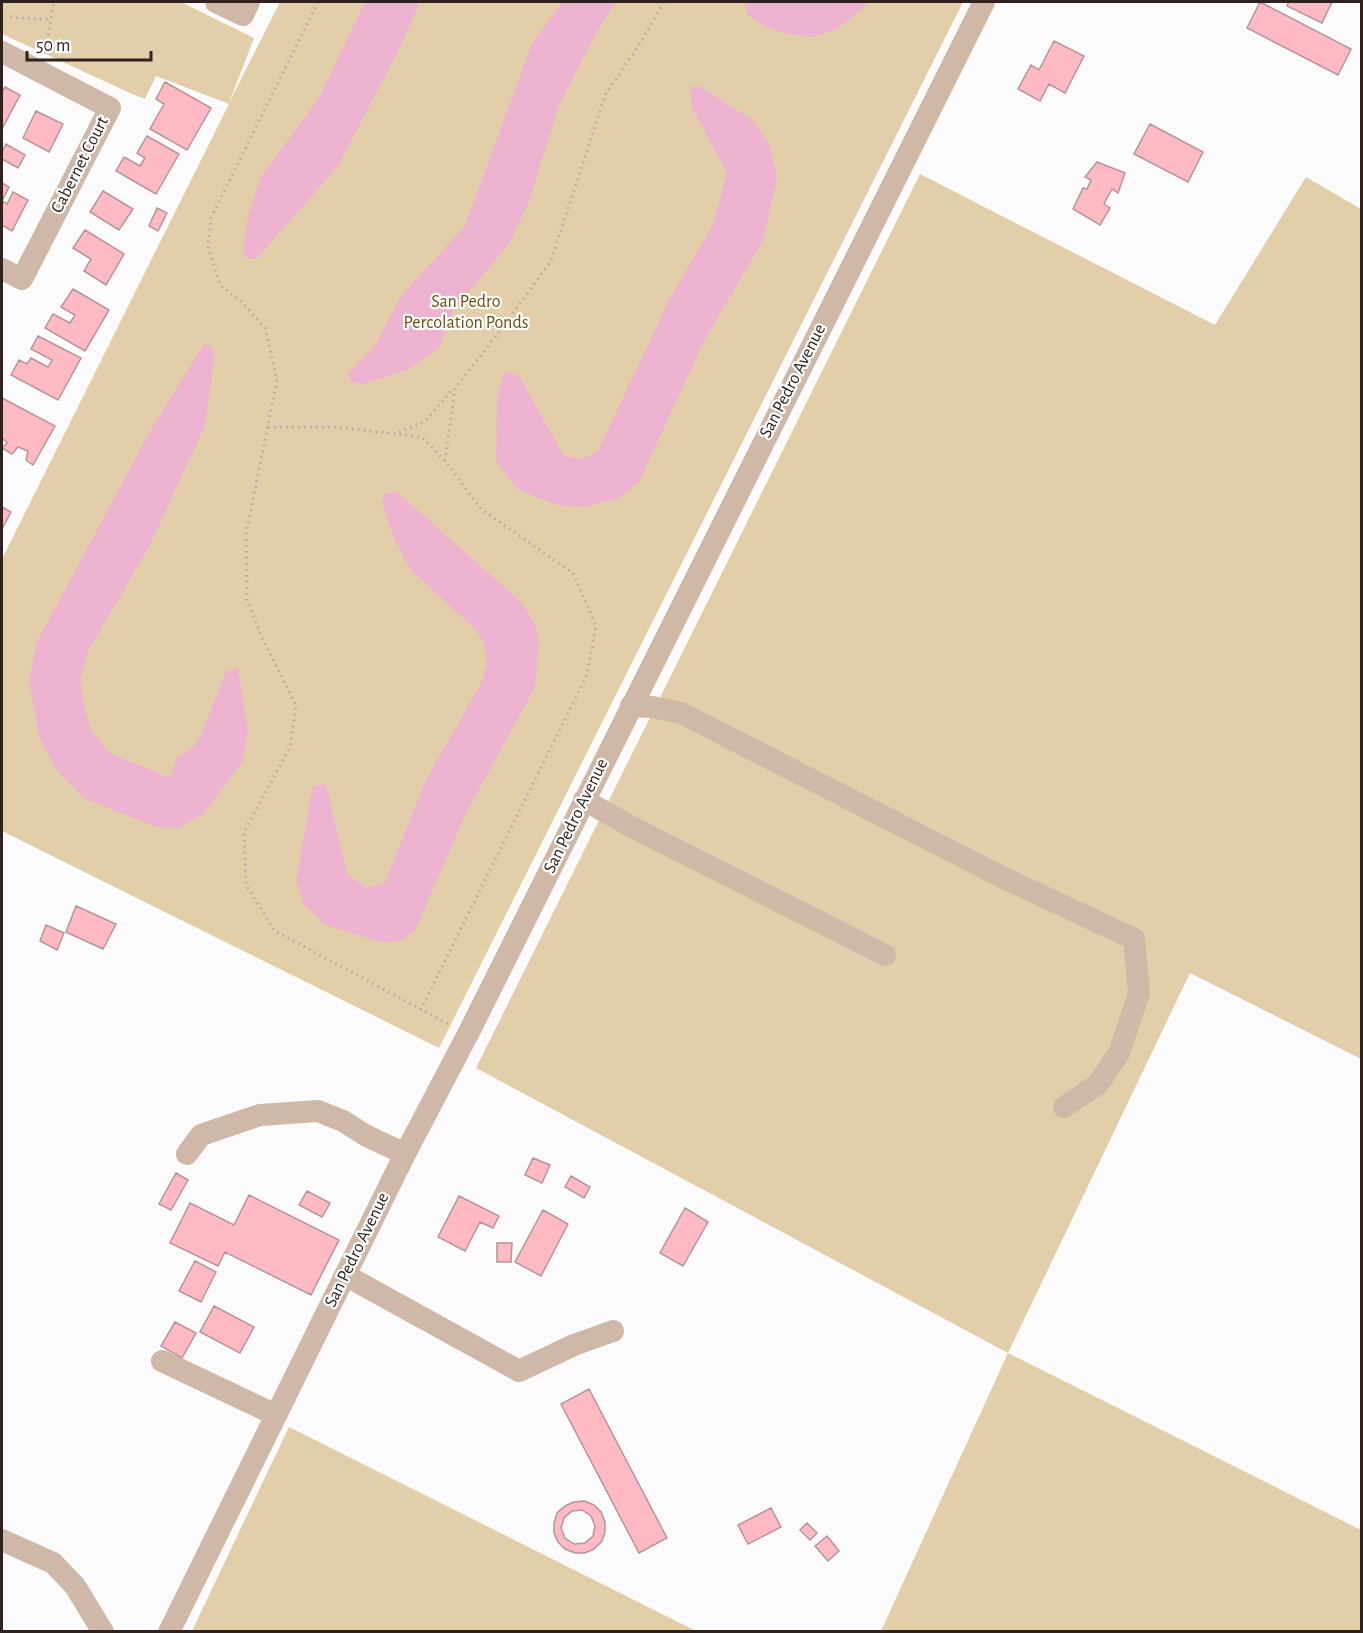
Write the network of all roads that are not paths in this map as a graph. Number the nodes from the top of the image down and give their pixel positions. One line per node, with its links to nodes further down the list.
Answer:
1 (216, 2): 2 (street)
2 (249, 2)
3 (984, 2): 6 (street, San Pedro Avenue)
4 (2, 52): 5 (street, Cabernet Court)
5 (2, 269)
6 (631, 706): 7 (street, San Pedro Avenue); 9 (street)
7 (584, 801): 8 (street); 11 (street, San Pedro Avenue)
8 (885, 955)
9 (1064, 1107)
10 (187, 1154): 11 (street)
11 (405, 1154): 12 (street, San Pedro Avenue)
12 (345, 1275): 13 (street); 15 (street, San Pedro Avenue)
13 (613, 1331)
14 (162, 1361): 15 (street)
15 (276, 1415): 18 (street, San Pedro Avenue)
16 (2, 1540): 17 (street)
17 (103, 1632)
18 (169, 1632)

